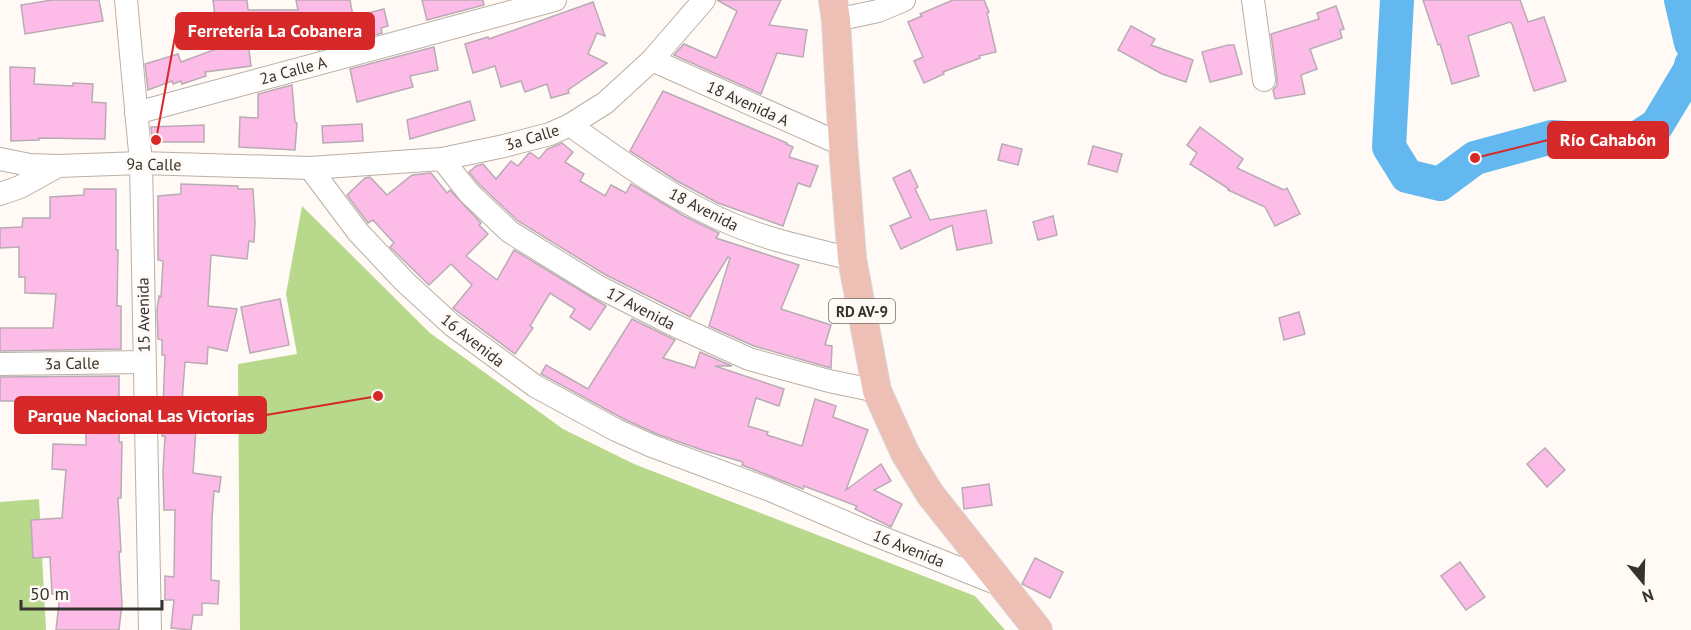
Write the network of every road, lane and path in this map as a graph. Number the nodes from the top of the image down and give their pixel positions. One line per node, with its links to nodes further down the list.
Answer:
1 (126, 0): 9 (street, 15 Avenida)
2 (555, 0): 9 (street, 2a Calle A)
3 (704, 0): 7 (street, 3a Calle)
4 (904, 0): 6 (street)
5 (1253, 0): 8 (street)
6 (835, 10): 11 (main road, 16 Avenida / RD AV-9)
7 (652, 60): 10 (street, 3a Calle); 11 (street, 18 Avenida A)
8 (1264, 80)
9 (136, 113): 14 (street, 15 Avenida)
10 (570, 125): 13 (street, 3a Calle); 18 (street, 18 Avenida)
11 (843, 145): 18 (main road, 16 Avenida / RD AV-9)
12 (0, 159): 15 (street, 9a Calle)
13 (442, 159): 16 (street, 3a Calle); 21 (street, 17 Avenida)
14 (141, 164): 15 (street, 9a Calle); 16 (street, 9a Calle); 19 (street, 15 Avenida)
15 (58, 166): 17 (street)
16 (310, 168): 22 (street, 16 Avenida)
17 (0, 194)
18 (852, 259): 21 (main road, 16 Avenida / RD AV-9)
19 (144, 362): 20 (street, 3a Calle); 23 (street, 15 Avenida)
20 (0, 364)
21 (877, 392): 22 (main road, 16 Avenida / RD AV-9)
22 (1001, 585): 24 (main road)
23 (150, 630)
24 (1038, 630)

